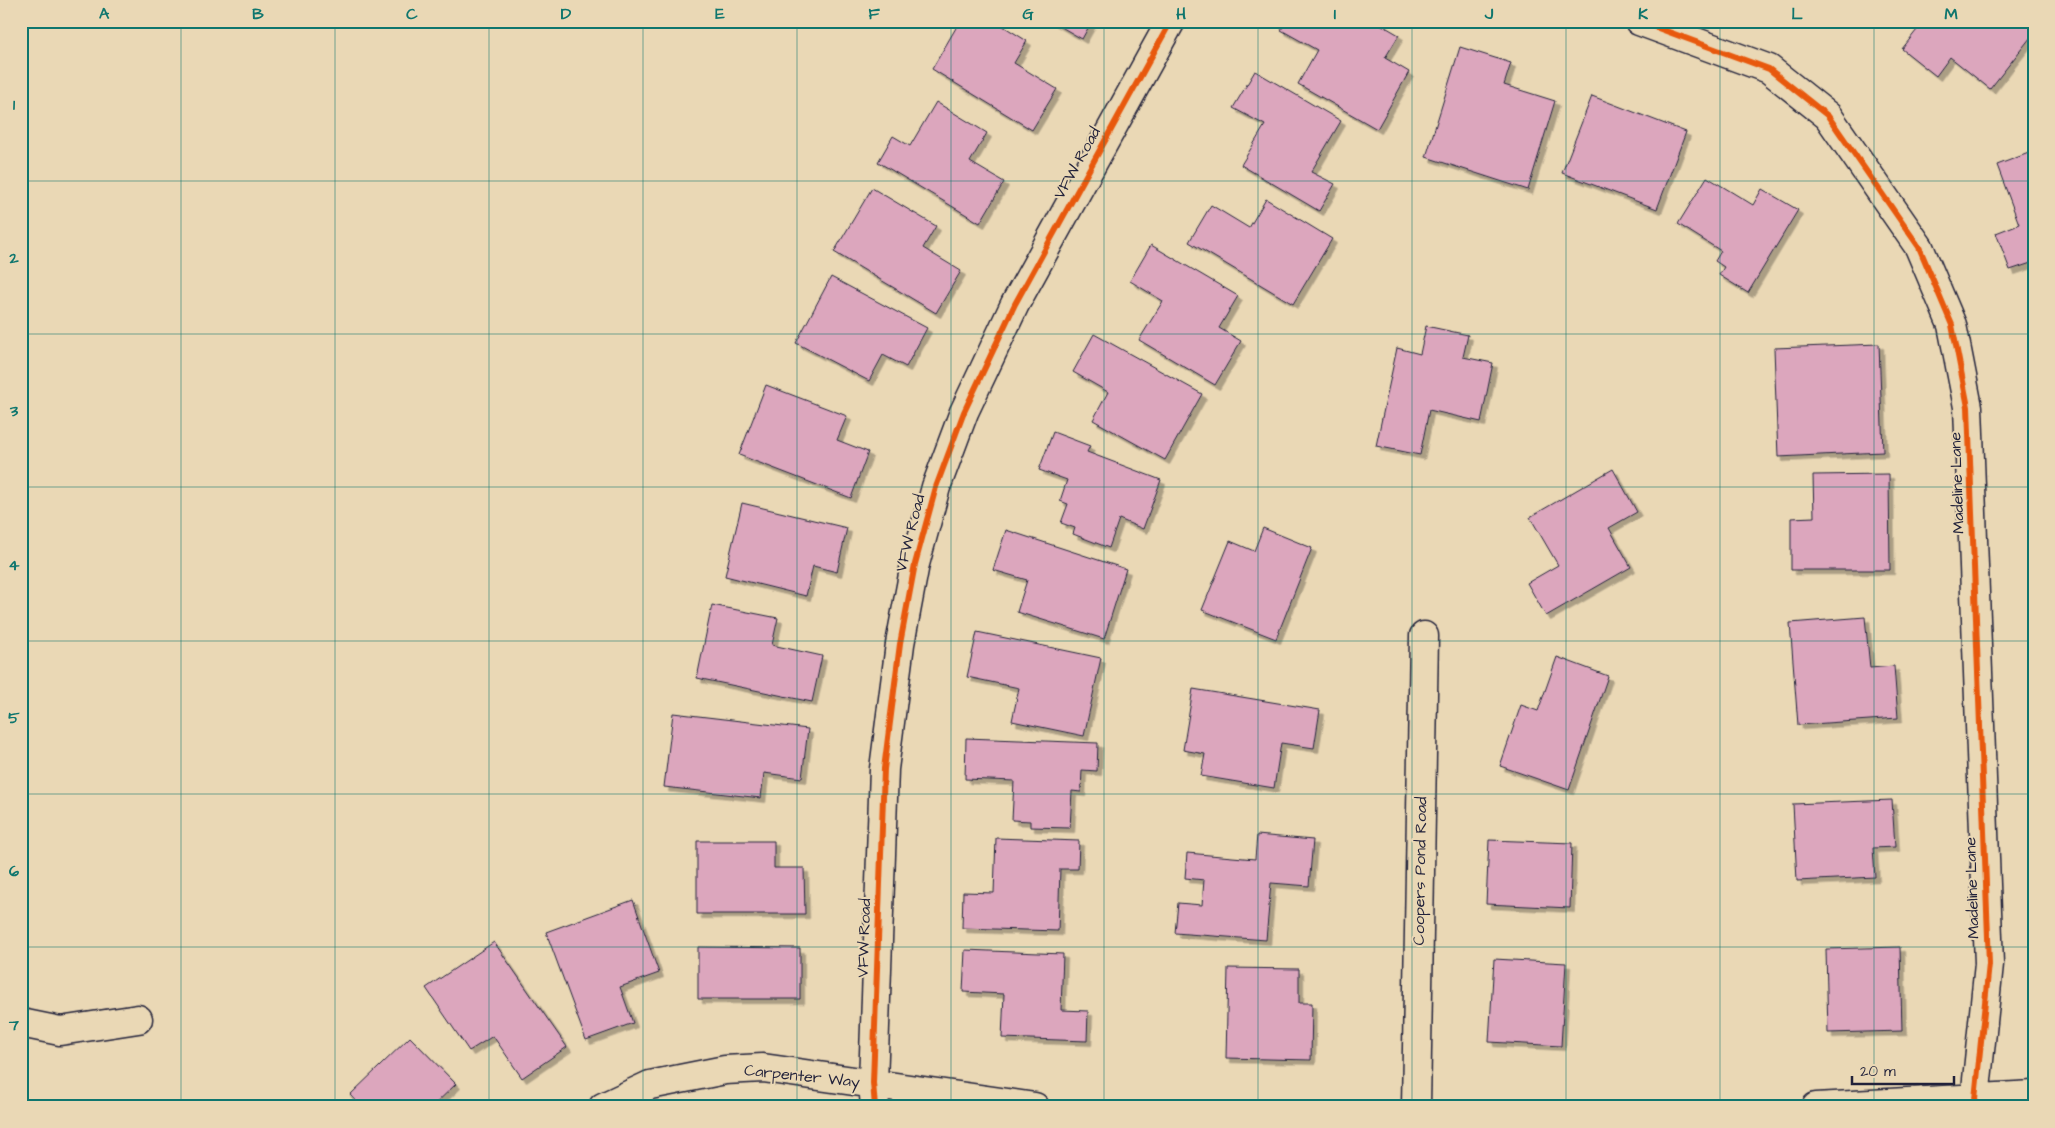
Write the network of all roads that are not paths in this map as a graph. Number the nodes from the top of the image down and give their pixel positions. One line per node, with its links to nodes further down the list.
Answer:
1 (1171, 21): 6 (street, VFW Road)
2 (1639, 21): 8 (street, Madeline Lane)
3 (1424, 636): 11 (street, Coopers Pond Road)
4 (138, 1019): 5 (street)
5 (21, 1024)
6 (874, 1095): 9 (street, Carpenter Way); 10 (street, Carpenter Way)
7 (2034, 1095): 8 (street)
8 (1975, 1099): 12 (street)
9 (603, 1107)
10 (1035, 1107)
11 (1416, 1107)
12 (1816, 1107)

